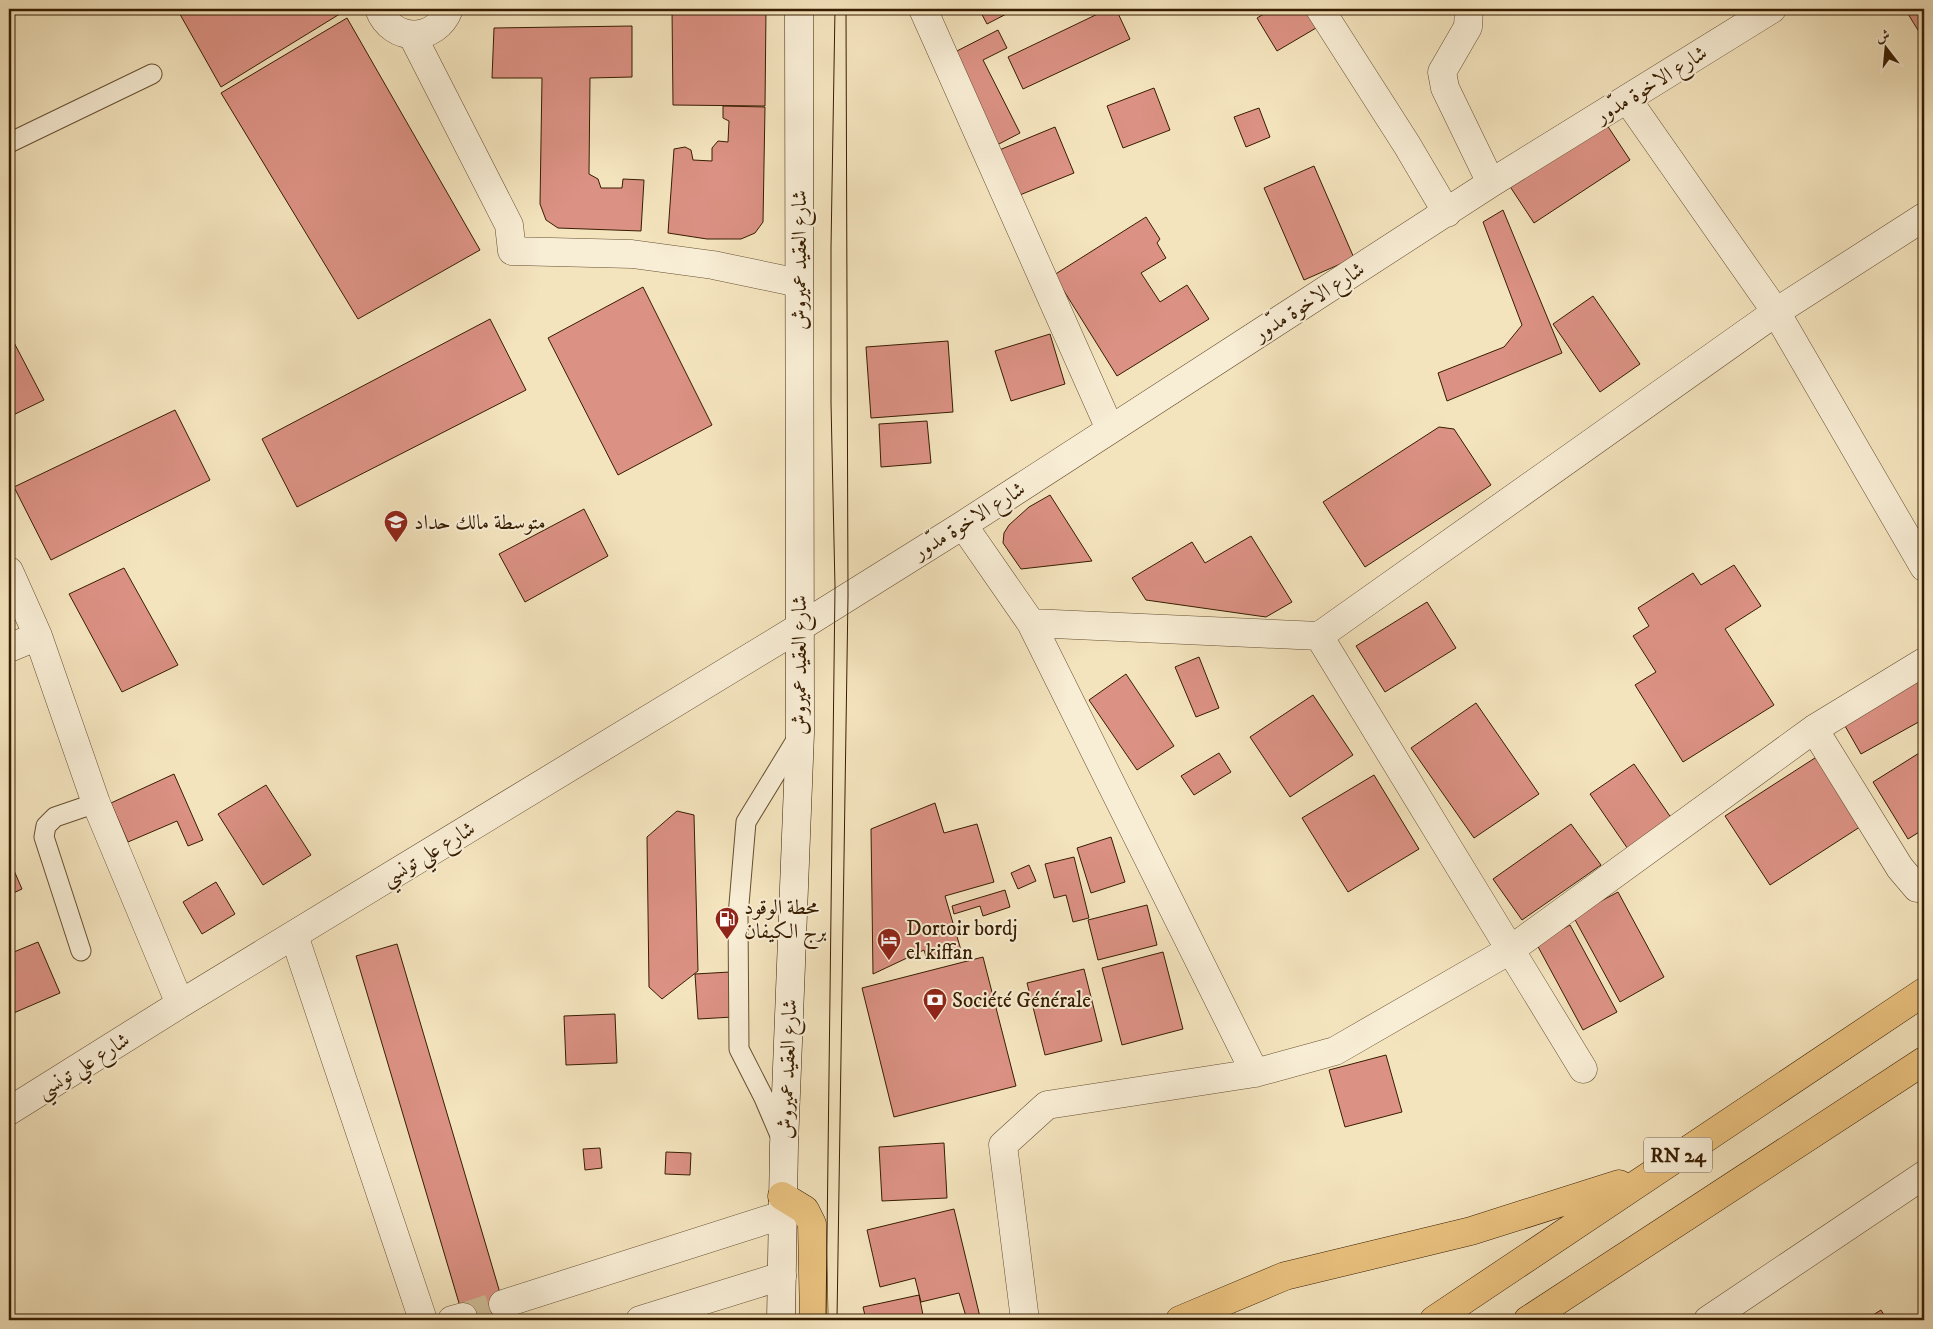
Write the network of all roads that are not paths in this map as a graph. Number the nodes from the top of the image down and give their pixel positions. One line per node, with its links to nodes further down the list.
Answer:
1 (379, 9): 8 (street)
2 (448, 9): 8 (street)
3 (800, 9): 15 (street, شارع العقيد عميروش)
4 (922, 9): 17 (street)
5 (1320, 9): 13 (street)
6 (1469, 9): 12 (street)
7 (1772, 9): 10 (street, شارع الاخوة مدّور)
8 (412, 35): 15 (street)
9 (152, 74): 11 (lane)
10 (1627, 99): 12 (street, شارع الاخوة مدّور); 16 (street)
11 (9, 143)
12 (1491, 183): 13 (street, شارع الاخوة مدّور)
13 (1447, 213): 17 (street, شارع الاخوة مدّور)
14 (1924, 217): 16 (street)
15 (799, 283): 23 (street, شارع العقيد عميروش)
16 (1776, 312): 19 (street); 25 (street)
17 (1110, 429): 18 (street, شارع الاخوة مدّور)
18 (962, 525): 21 (street, شارع الاخوة مدّور); 22 (street)
19 (1924, 567)
20 (9, 570): 24 (street)
21 (848, 596): 23 (street, شارع علي تونسي)
22 (1031, 623): 25 (street); 39 (street)
23 (800, 627): 29 (street, شارع العقيد عميروش); 32 (street, شارع علي تونسي)
24 (38, 636): 26 (street); 30 (street)
25 (1319, 636): 33 (street)
26 (9, 648)
27 (1924, 662): 28 (street)
28 (1814, 729): 31 (street); 33 (street)
29 (800, 733): 41 (street, شارع العقيد عميروش); 41 (lane)
30 (96, 803): 34 (lane); 36 (street)
31 (1924, 889)
32 (294, 935): 36 (street, شارع علي تونسي); 47 (street)
33 (1510, 950): 38 (street); 39 (street)
34 (81, 952)
35 (1924, 992): 42 (highway, RN 24)
36 (180, 1004): 40 (street, شارع علي تونسي)
37 (1924, 1061): 54 (highway, RN 24)
38 (1583, 1069)
39 (1255, 1073): 51 (street)
40 (9, 1111)
41 (784, 1145): 44 (street, شارع العقيد عميروش)
42 (1649, 1174): 52 (highway); 53 (highway, RN 24)
43 (1924, 1175): 55 (street)
44 (782, 1206): 45 (street, شارع العقيد عميروش); 46 (street); 50 (highway)
45 (782, 1276): 48 (street); 49 (street, شارع العقيد عميروش)
46 (503, 1304)
47 (424, 1320)
48 (640, 1320)
49 (781, 1320)
50 (814, 1320)
51 (1025, 1320)
52 (1180, 1320)
53 (1434, 1320)
54 (1528, 1320)
55 (1708, 1320)

